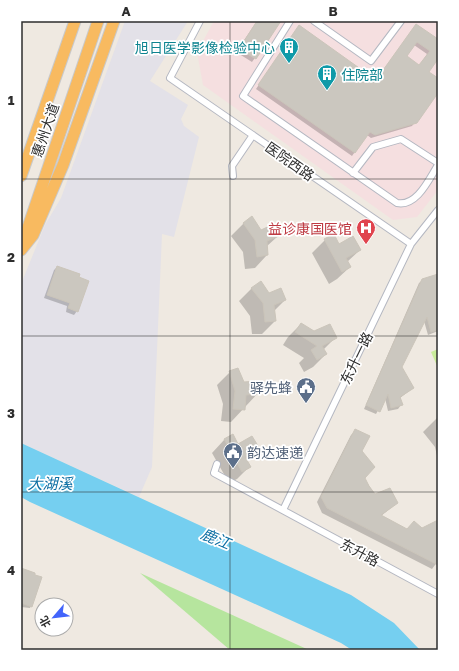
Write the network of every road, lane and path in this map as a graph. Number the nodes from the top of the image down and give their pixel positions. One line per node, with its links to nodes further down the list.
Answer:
1 (75, 21): 11 (highway, 惠州大道)
2 (98, 21): 15 (highway, 惠州大道)
3 (114, 21): 15 (highway)
4 (200, 21): 8 (street, 医院西路)
5 (290, 21): 10 (street)
6 (314, 21): 7 (street)
7 (401, 21)
8 (253, 135): 12 (street); 14 (street, 医院西路)
9 (438, 164): 10 (street); 10 (street)
10 (353, 173)
11 (21, 176)
12 (234, 176)
13 (438, 210): 14 (street, 东升一路)
14 (411, 244): 17 (street, 东升一路)
15 (21, 250)
16 (217, 464): 17 (street, 东升路)
17 (283, 510): 18 (street, 东升路)
18 (438, 594)

